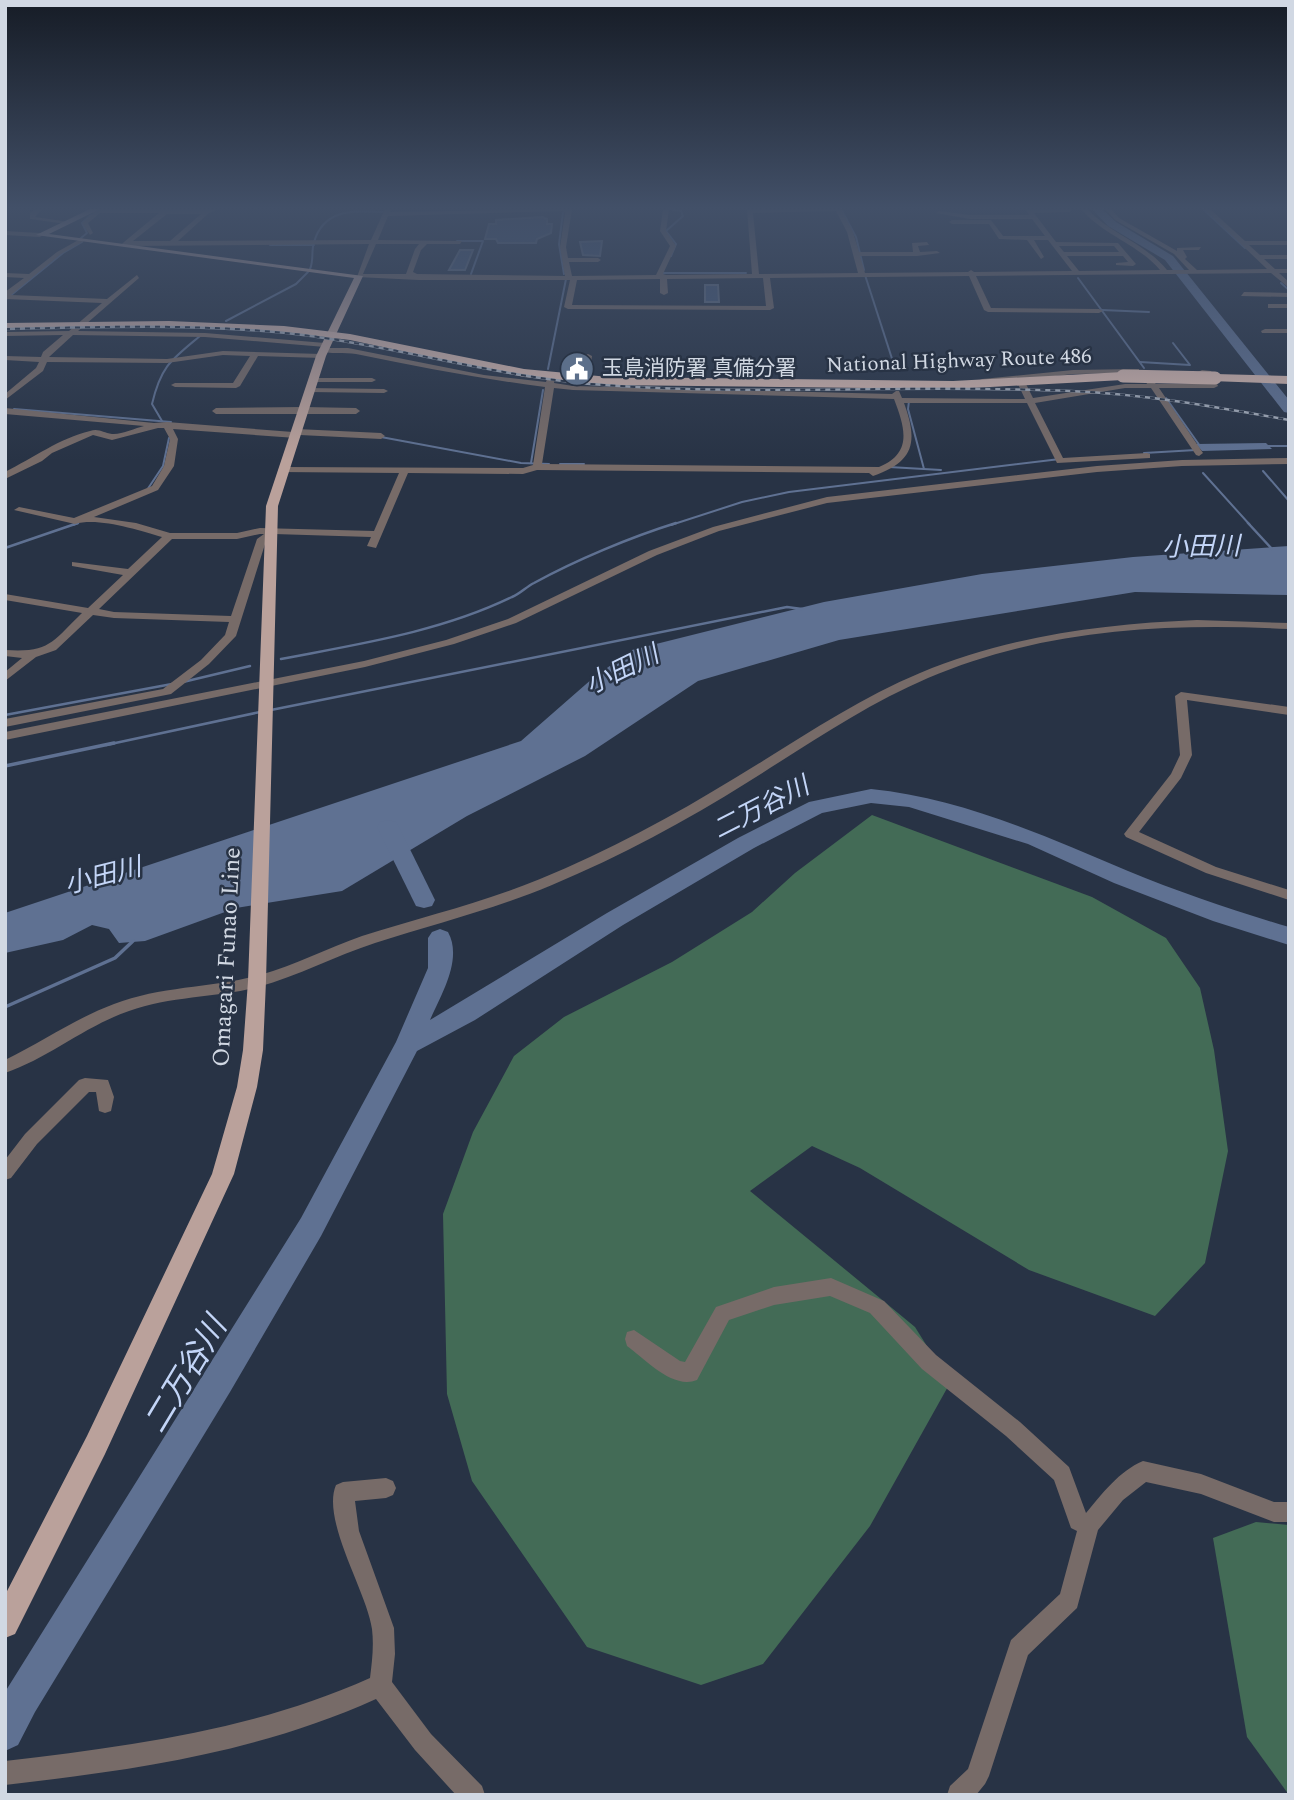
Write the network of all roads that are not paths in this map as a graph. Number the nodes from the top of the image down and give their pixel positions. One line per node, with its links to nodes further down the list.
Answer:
1 (118, 293): 9 (street)
2 (351, 293): 18 (main road, Omagari Funao Line)
3 (570, 293): 4 (street)
4 (768, 293)
5 (980, 293): 12 (street)
6 (1253, 293): 7 (street)
7 (1244, 294)
8 (7, 295): 9 (street)
9 (108, 301): 14 (street)
10 (1271, 306): 11 (street)
11 (1289, 306)
12 (1099, 311)
13 (5, 326): 14 (highway, National Highway Route 486)
14 (74, 329): 17 (street); 18 (highway, National Highway Route 486); 22 (street)
15 (1265, 331): 16 (street)
16 (1289, 331)
17 (5, 334)
18 (325, 346): 19 (street); 27 (highway, National Highway Route 486); 30 (main road, Omagari Funao Line)
19 (256, 353): 22 (street); 29 (street)
20 (588, 356): 25 (street)
21 (5, 358): 22 (street)
22 (45, 359): 35 (street)
23 (1143, 371): 31 (street); 32 (street); 32 (street)
24 (372, 380): 30 (street)
25 (585, 380): 27 (highway, National Highway Route 486); 34 (highway, National Highway Route 486)
26 (1289, 380): 28 (highway, National Highway Route 486, bridge)
27 (550, 381): 34 (street); 50 (street)
28 (1021, 382): 31 (highway, National Highway Route 486); 36 (street)
29 (175, 385)
30 (312, 385): 33 (street); 38 (main road, Omagari Funao Line)
31 (953, 385): 34 (highway, National Highway Route 486)
32 (1152, 385): 36 (street); 47 (street)
33 (384, 391)
34 (896, 394): 36 (street); 51 (street)
35 (5, 398)
36 (1030, 400): 47 (street)
37 (283, 403): 38 (street)
38 (305, 408): 40 (street); 41 (street); 44 (main road, Omagari Funao Line)
39 (5, 411): 42 (street)
40 (216, 411)
41 (356, 411)
42 (163, 425): 44 (street); 54 (street); 57 (street)
43 (360, 425): 45 (street)
44 (296, 433): 45 (street); 52 (main road, Omagari Funao Line)
45 (354, 434): 46 (street)
46 (381, 436)
47 (1197, 451): 48 (street)
48 (1267, 461): 49 (street); 71 (street)
49 (1289, 461)
50 (537, 464): 51 (street); 53 (street)
51 (885, 468): 55 (street)
52 (283, 470): 53 (street); 58 (main road, Omagari Funao Line)
53 (405, 470): 59 (street)
54 (5, 475)
55 (776, 477)
56 (19, 510): 57 (street)
57 (84, 518): 60 (street)
58 (270, 533): 59 (street); 60 (street); 66 (street); 71 (main road, Omagari Funao Line)
59 (378, 534): 61 (street)
60 (169, 536): 63 (street)
61 (372, 546)
62 (76, 564): 63 (street)
63 (131, 573): 65 (street)
64 (5, 597): 65 (street)
65 (93, 612): 66 (street); 69 (street)
66 (236, 619): 73 (street)
67 (1289, 626): 76 (street)
68 (5, 653): 69 (street)
69 (32, 655): 70 (street)
70 (5, 678)
71 (266, 684): 74 (street); 76 (main road, Omagari Funao Line)
72 (1289, 711): 75 (street)
73 (5, 723)
74 (5, 736)
75 (1289, 895)
76 (257, 974): 77 (street); 84 (main road, Omagari Funao Line)
77 (5, 1067)
78 (105, 1106): 79 (street)
79 (5, 1173)
80 (634, 1339): 83 (street)
81 (386, 1488): 85 (street)
82 (1289, 1512): 83 (street)
83 (1089, 1525): 88 (street)
84 (5, 1624)
85 (380, 1685): 86 (street); 87 (street)
86 (5, 1773)
87 (473, 1795)
88 (958, 1795)

